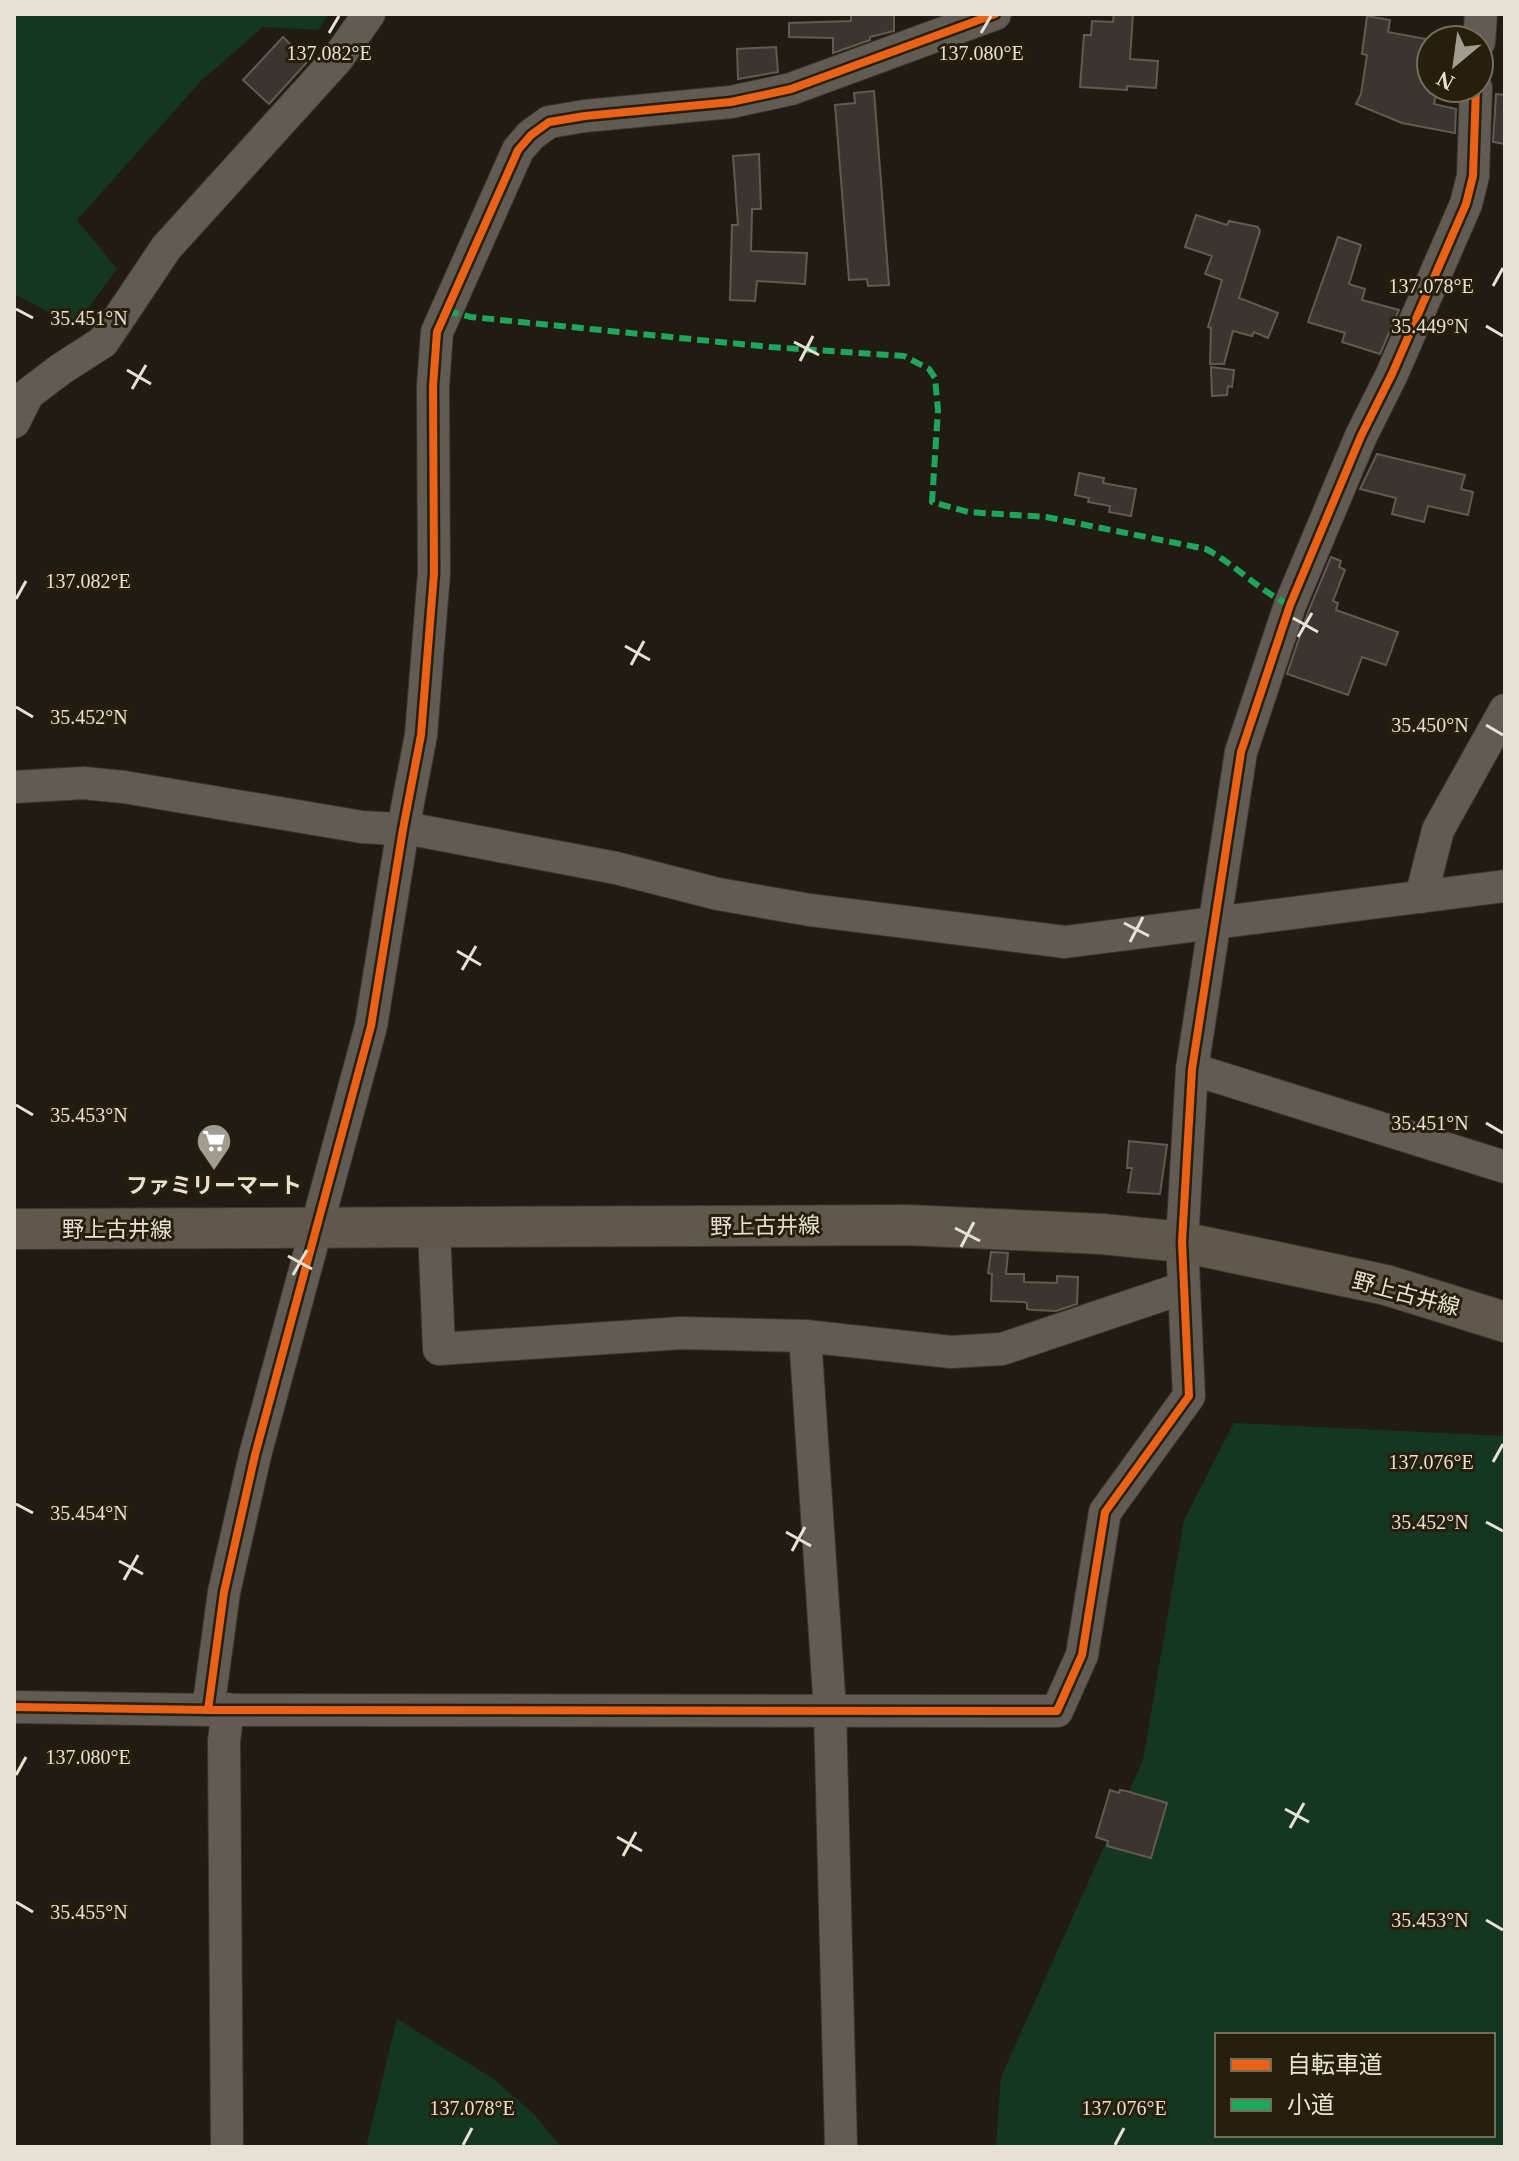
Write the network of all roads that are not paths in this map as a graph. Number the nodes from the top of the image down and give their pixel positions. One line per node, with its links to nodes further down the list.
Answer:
1 (369, 14): 4 (street)
2 (995, 14): 7 (street)
3 (1475, 104): 10 (street)
4 (14, 422)
5 (1505, 710): 9 (street)
6 (14, 787): 7 (street)
7 (403, 829): 10 (street); 15 (street)
8 (1505, 886): 9 (street)
9 (1421, 897): 10 (street)
10 (1215, 924): 11 (street)
11 (1192, 1069): 12 (street); 16 (street)
12 (1505, 1167)
13 (14, 1229): 15 (main road, 野上古井線)
14 (434, 1229): 15 (main road, 野上古井線); 16 (main road, 野上古井線); 19 (street)
15 (316, 1230): 21 (street)
16 (1182, 1242): 17 (street); 18 (main road, 野上古井線)
17 (1183, 1288): 19 (street); 22 (street)
18 (1505, 1322)
19 (805, 1336): 22 (street)
20 (14, 1707): 21 (street)
21 (218, 1710): 22 (street); 23 (street)
22 (830, 1710): 24 (street)
23 (227, 2147)
24 (841, 2147)

